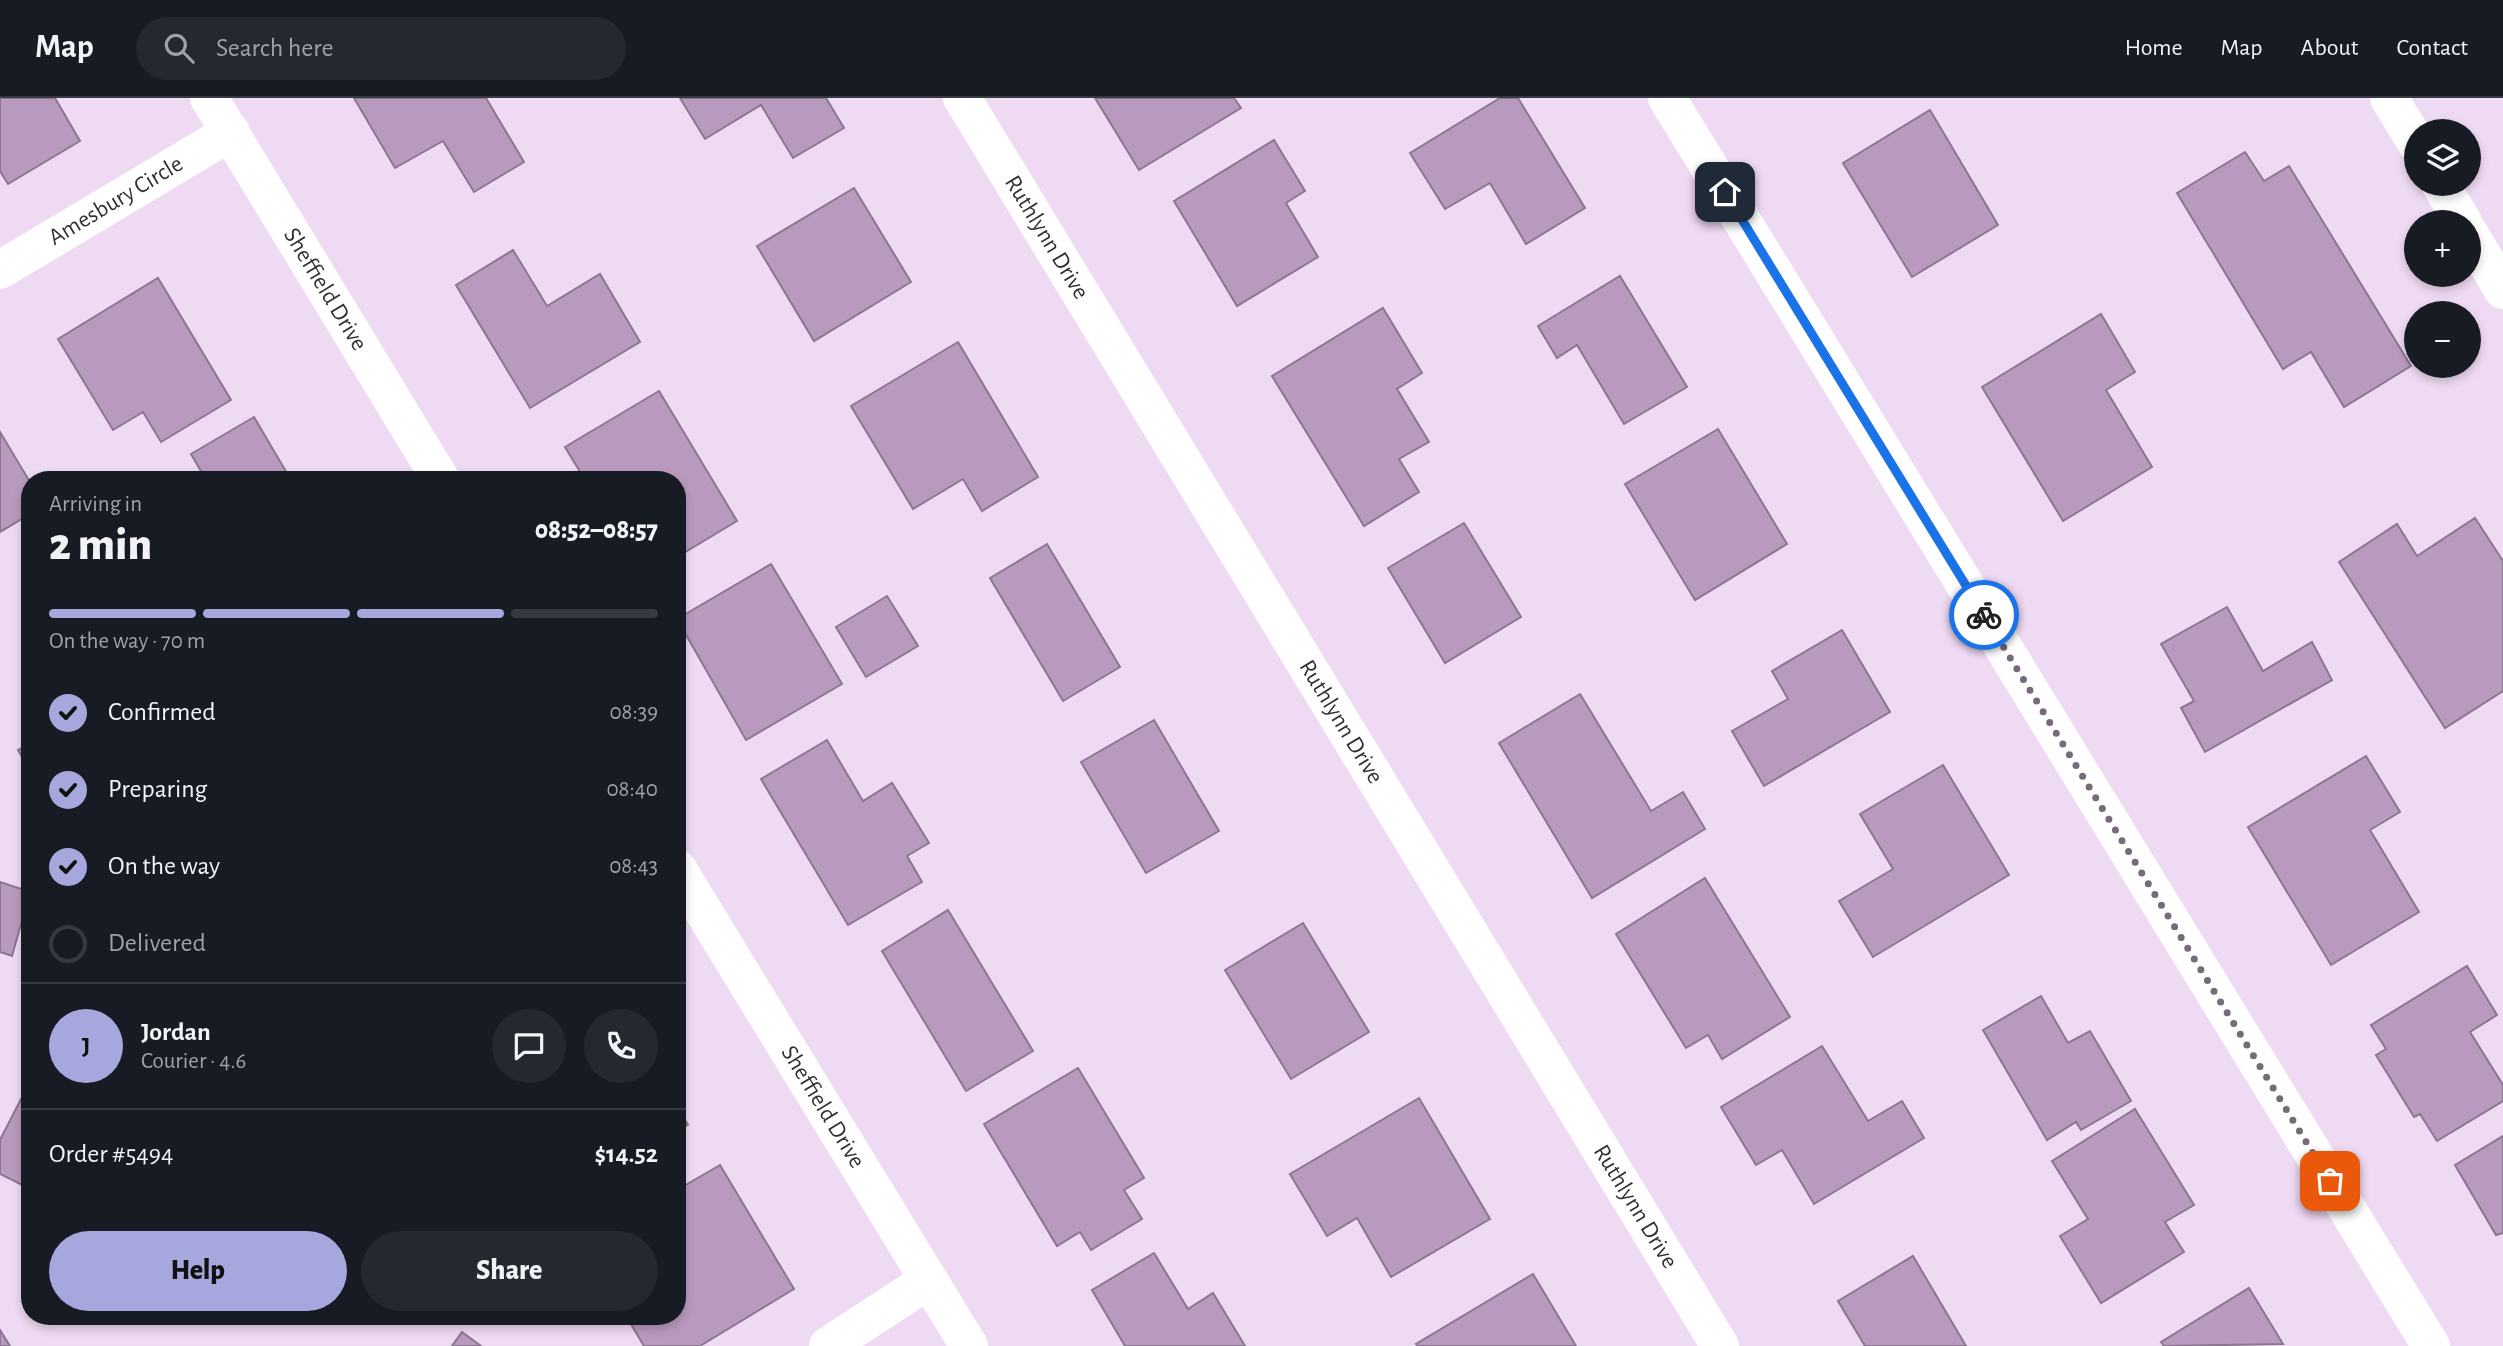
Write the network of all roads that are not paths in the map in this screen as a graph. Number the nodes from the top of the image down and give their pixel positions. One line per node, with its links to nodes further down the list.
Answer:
1 (209, 98): 6 (street, Sheffield Drive)
2 (962, 98): 15 (street, Ruthlynn Drive)
3 (1667, 98): 16 (street)
4 (2389, 98): 5 (street)
5 (2404, 123)
6 (230, 132): 8 (street, Amesbury Circle); 10 (street, Sheffield Drive)
7 (2481, 253): 9 (street)
8 (0, 270)
9 (2503, 290)
10 (436, 471)
11 (686, 883): 12 (street, Sheffield Drive)
12 (929, 1280): 13 (street); 14 (street, Sheffield Drive)
13 (828, 1346)
14 (969, 1346)
15 (1720, 1346)
16 (2431, 1346)

